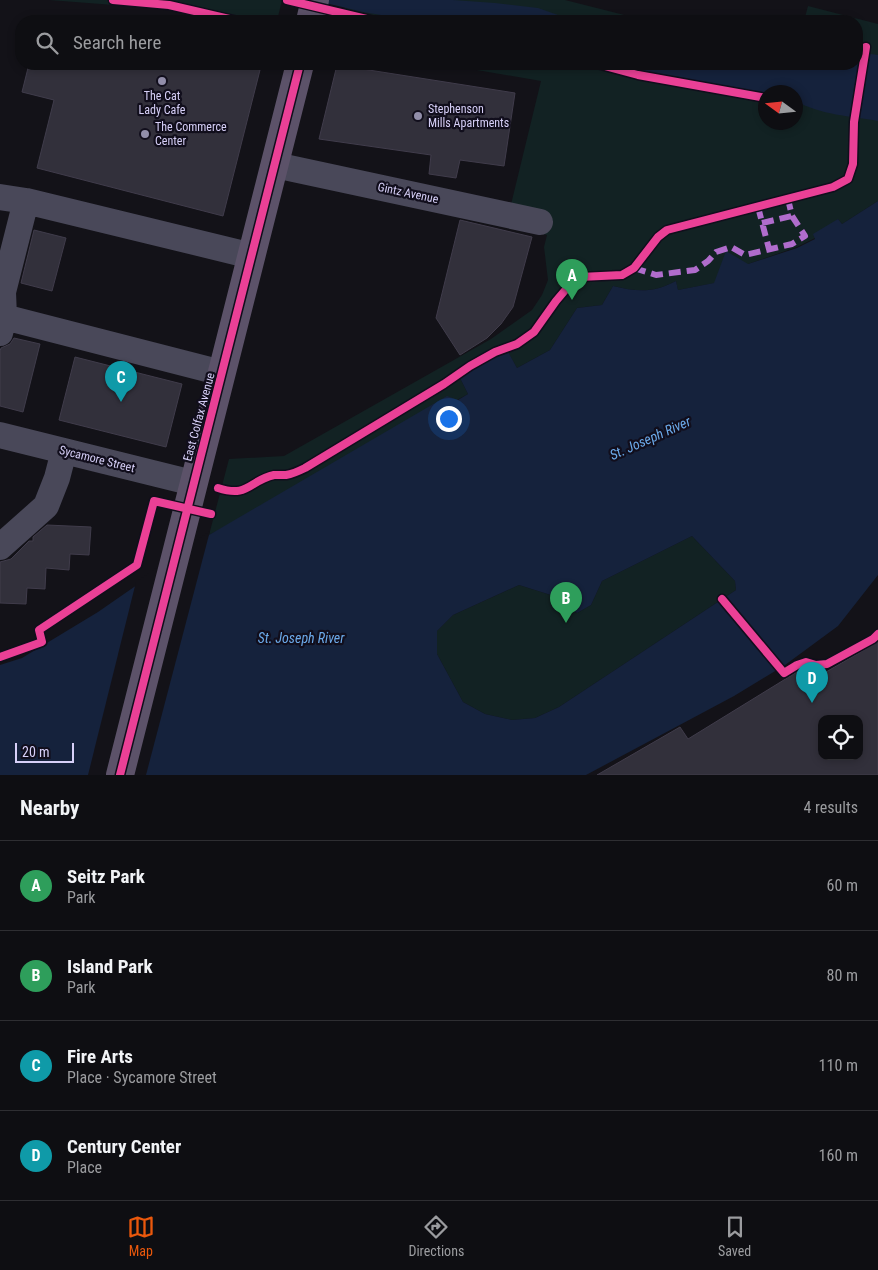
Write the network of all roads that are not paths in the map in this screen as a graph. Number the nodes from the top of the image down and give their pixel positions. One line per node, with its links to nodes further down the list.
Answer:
1 (315, 0): 2 (main road)
2 (311, 15)
3 (299, 70): 4 (main road, East Colfax Avenue)
4 (275, 165): 7 (street, Gintz Avenue); 8 (main road, East Colfax Avenue)
5 (0, 197): 6 (street)
6 (26, 201): 8 (street); 9 (street)
7 (540, 222)
8 (252, 256): 10 (main road, East Colfax Avenue)
9 (2, 325): 10 (street)
10 (222, 373): 13 (main road, East Colfax Avenue)
11 (0, 435): 12 (street, Sycamore Street)
12 (64, 451): 13 (street, Sycamore Street); 14 (street)
13 (194, 483): 15 (main road, East Colfax Avenue)
14 (0, 547)
15 (120, 775)

